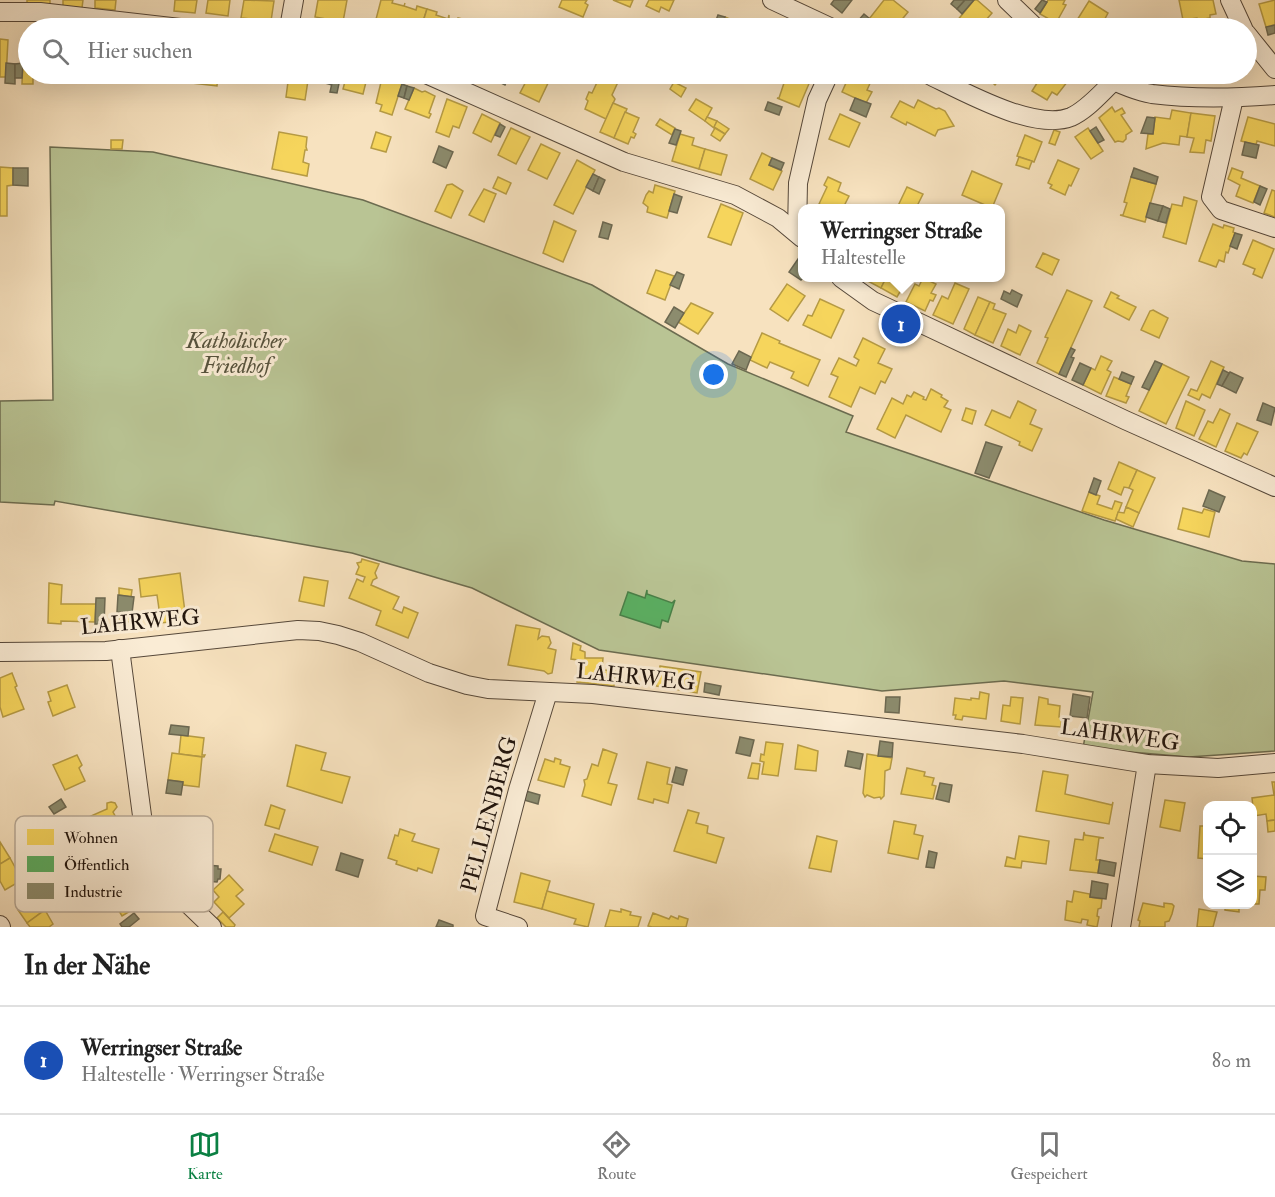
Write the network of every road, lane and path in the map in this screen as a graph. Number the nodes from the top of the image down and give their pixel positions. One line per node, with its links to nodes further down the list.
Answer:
1 (294, 0): 7 (street)
2 (772, 0): 8 (street)
3 (1007, 0): 9 (street)
4 (1230, 0): 10 (street)
5 (0, 12): 6 (street)
6 (92, 18)
7 (291, 18)
8 (811, 18)
9 (1026, 18)
10 (1238, 18)
11 (1257, 47): 12 (street)
12 (1275, 69)
13 (448, 84): 22 (street)
14 (824, 84): 20 (street)
15 (948, 84): 16 (street)
16 (1102, 84)
17 (1126, 84): 19 (street)
18 (1275, 95): 19 (street)
19 (1234, 98): 21 (street)
20 (798, 204)
21 (1275, 228)
22 (798, 234)
23 (847, 282): 24 (street)
24 (1275, 487)
25 (120, 649): 26 (street, LAHRWEG); 27 (street, LAHRWEG); 30 (street)
26 (0, 652)
27 (548, 692): 29 (street, LAHRWEG); 33 (street, PELLENBERG)
28 (1275, 763): 29 (street, LAHRWEG)
29 (1147, 764): 34 (street)
30 (142, 816)
31 (196, 912): 32 (street)
32 (212, 927)
33 (518, 927)
34 (1121, 927)

